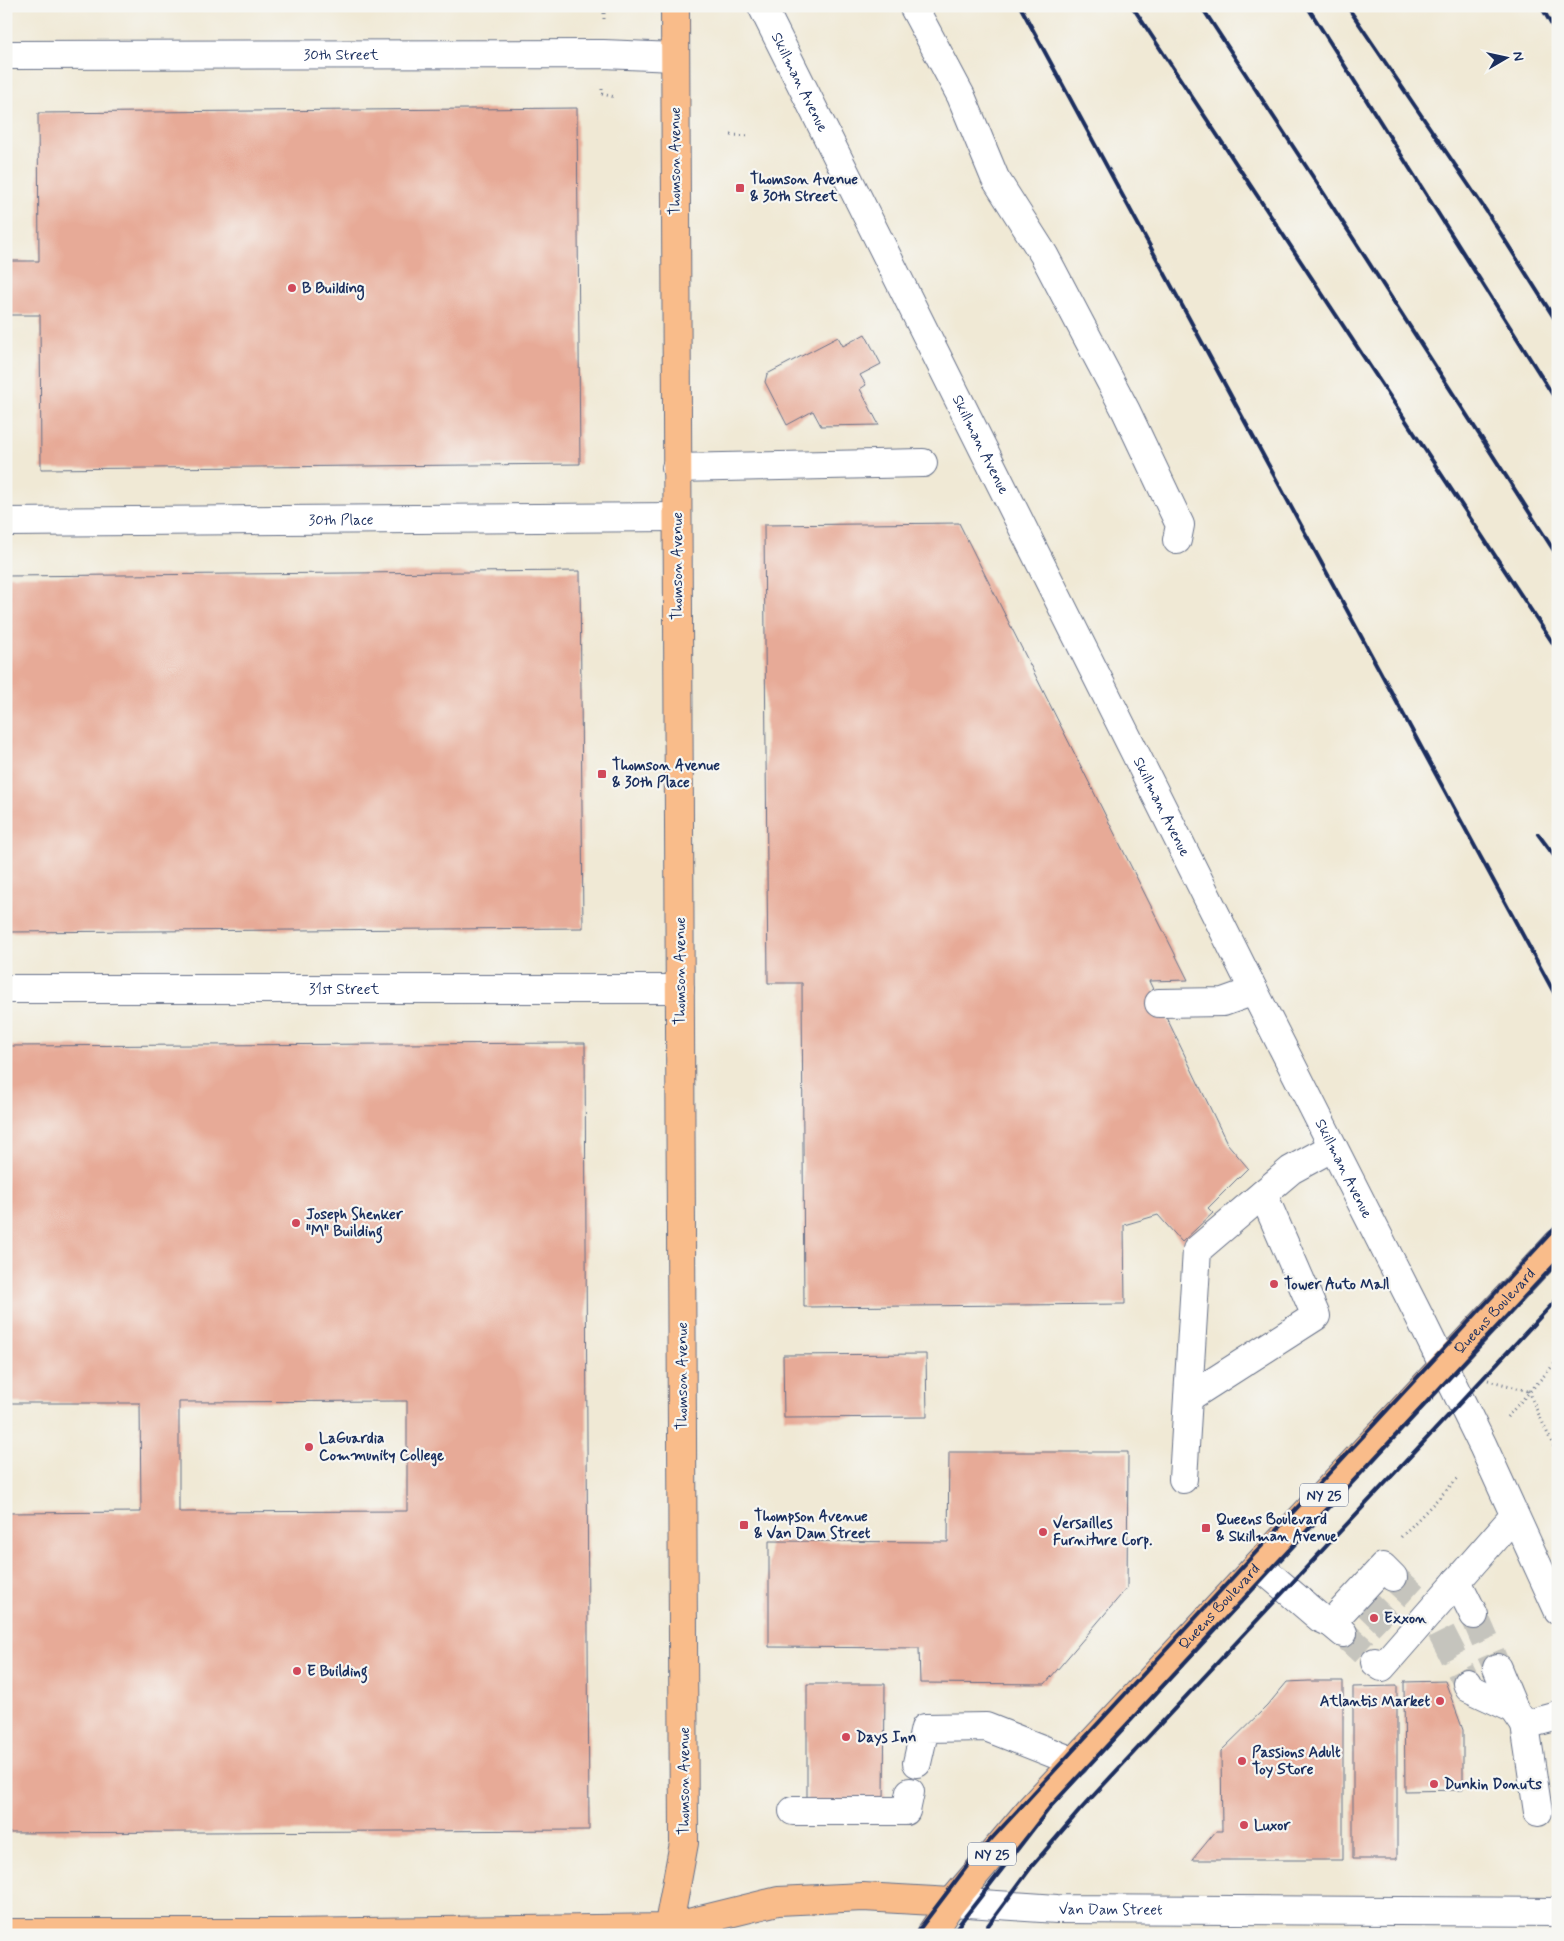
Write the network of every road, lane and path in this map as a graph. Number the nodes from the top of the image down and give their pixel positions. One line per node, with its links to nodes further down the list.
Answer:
1 (675, 6): 7 (main road, Thomson Avenue)
2 (762, 6): 17 (street, Skillman Avenue)
3 (913, 6): 14 (street)
4 (604, 11): 5 (path)
5 (604, 20)
6 (6, 54): 7 (street, 30th Street)
7 (675, 57): 11 (main road, Thomson Avenue)
8 (732, 135): 9 (path)
9 (751, 136)
10 (923, 463): 11 (street)
11 (676, 468): 12 (main road, Thomson Avenue)
12 (677, 517): 13 (street, 30th Place); 15 (main road, Thomson Avenue)
13 (6, 522)
14 (1177, 540)
15 (680, 989): 16 (street, 31st Street); 47 (main road, Thomson Avenue)
16 (6, 990)
17 (1254, 991): 18 (street); 19 (street, Skillman Avenue)
18 (1159, 1002)
19 (1333, 1146): 20 (street); 23 (street, Skillman Avenue)
20 (1263, 1194): 24 (street); 24 (street)
21 (1558, 1243): 23 (main road, Queens Boulevard / NY 25)
22 (1558, 1360): 25 (path)
23 (1444, 1366): 28 (street, Skillman Avenue); 30 (main road, Queens Boulevard / NY 25)
24 (1188, 1398): 26 (street)
25 (1558, 1456)
26 (1183, 1479)
27 (1454, 1483): 29 (path)
28 (1514, 1516): 32 (street); 33 (street, Skillman Avenue)
29 (1398, 1539)
30 (1258, 1565): 31 (street); 40 (main road, Queens Boulevard / NY 25)
31 (1393, 1577)
32 (1457, 1581): 34 (street); 35 (street)
33 (1558, 1610)
34 (1474, 1615)
35 (1375, 1662)
36 (1497, 1668): 39 (street)
37 (1467, 1683): 39 (street)
38 (1558, 1716): 39 (street)
39 (1519, 1717): 44 (street)
40 (1075, 1762): 41 (street); 45 (main road, Queens Boulevard / NY 25)
41 (917, 1763)
42 (910, 1792): 43 (street)
43 (793, 1811)
44 (1538, 1812)
45 (952, 1902): 46 (street, Van Dam Street); 47 (main road, Van Dam Street); 49 (main road, Queens Boulevard / NY 25)
46 (1558, 1912)
47 (673, 1932): 48 (main road, Van Dam Street)
48 (6, 1933)
49 (930, 1935)

